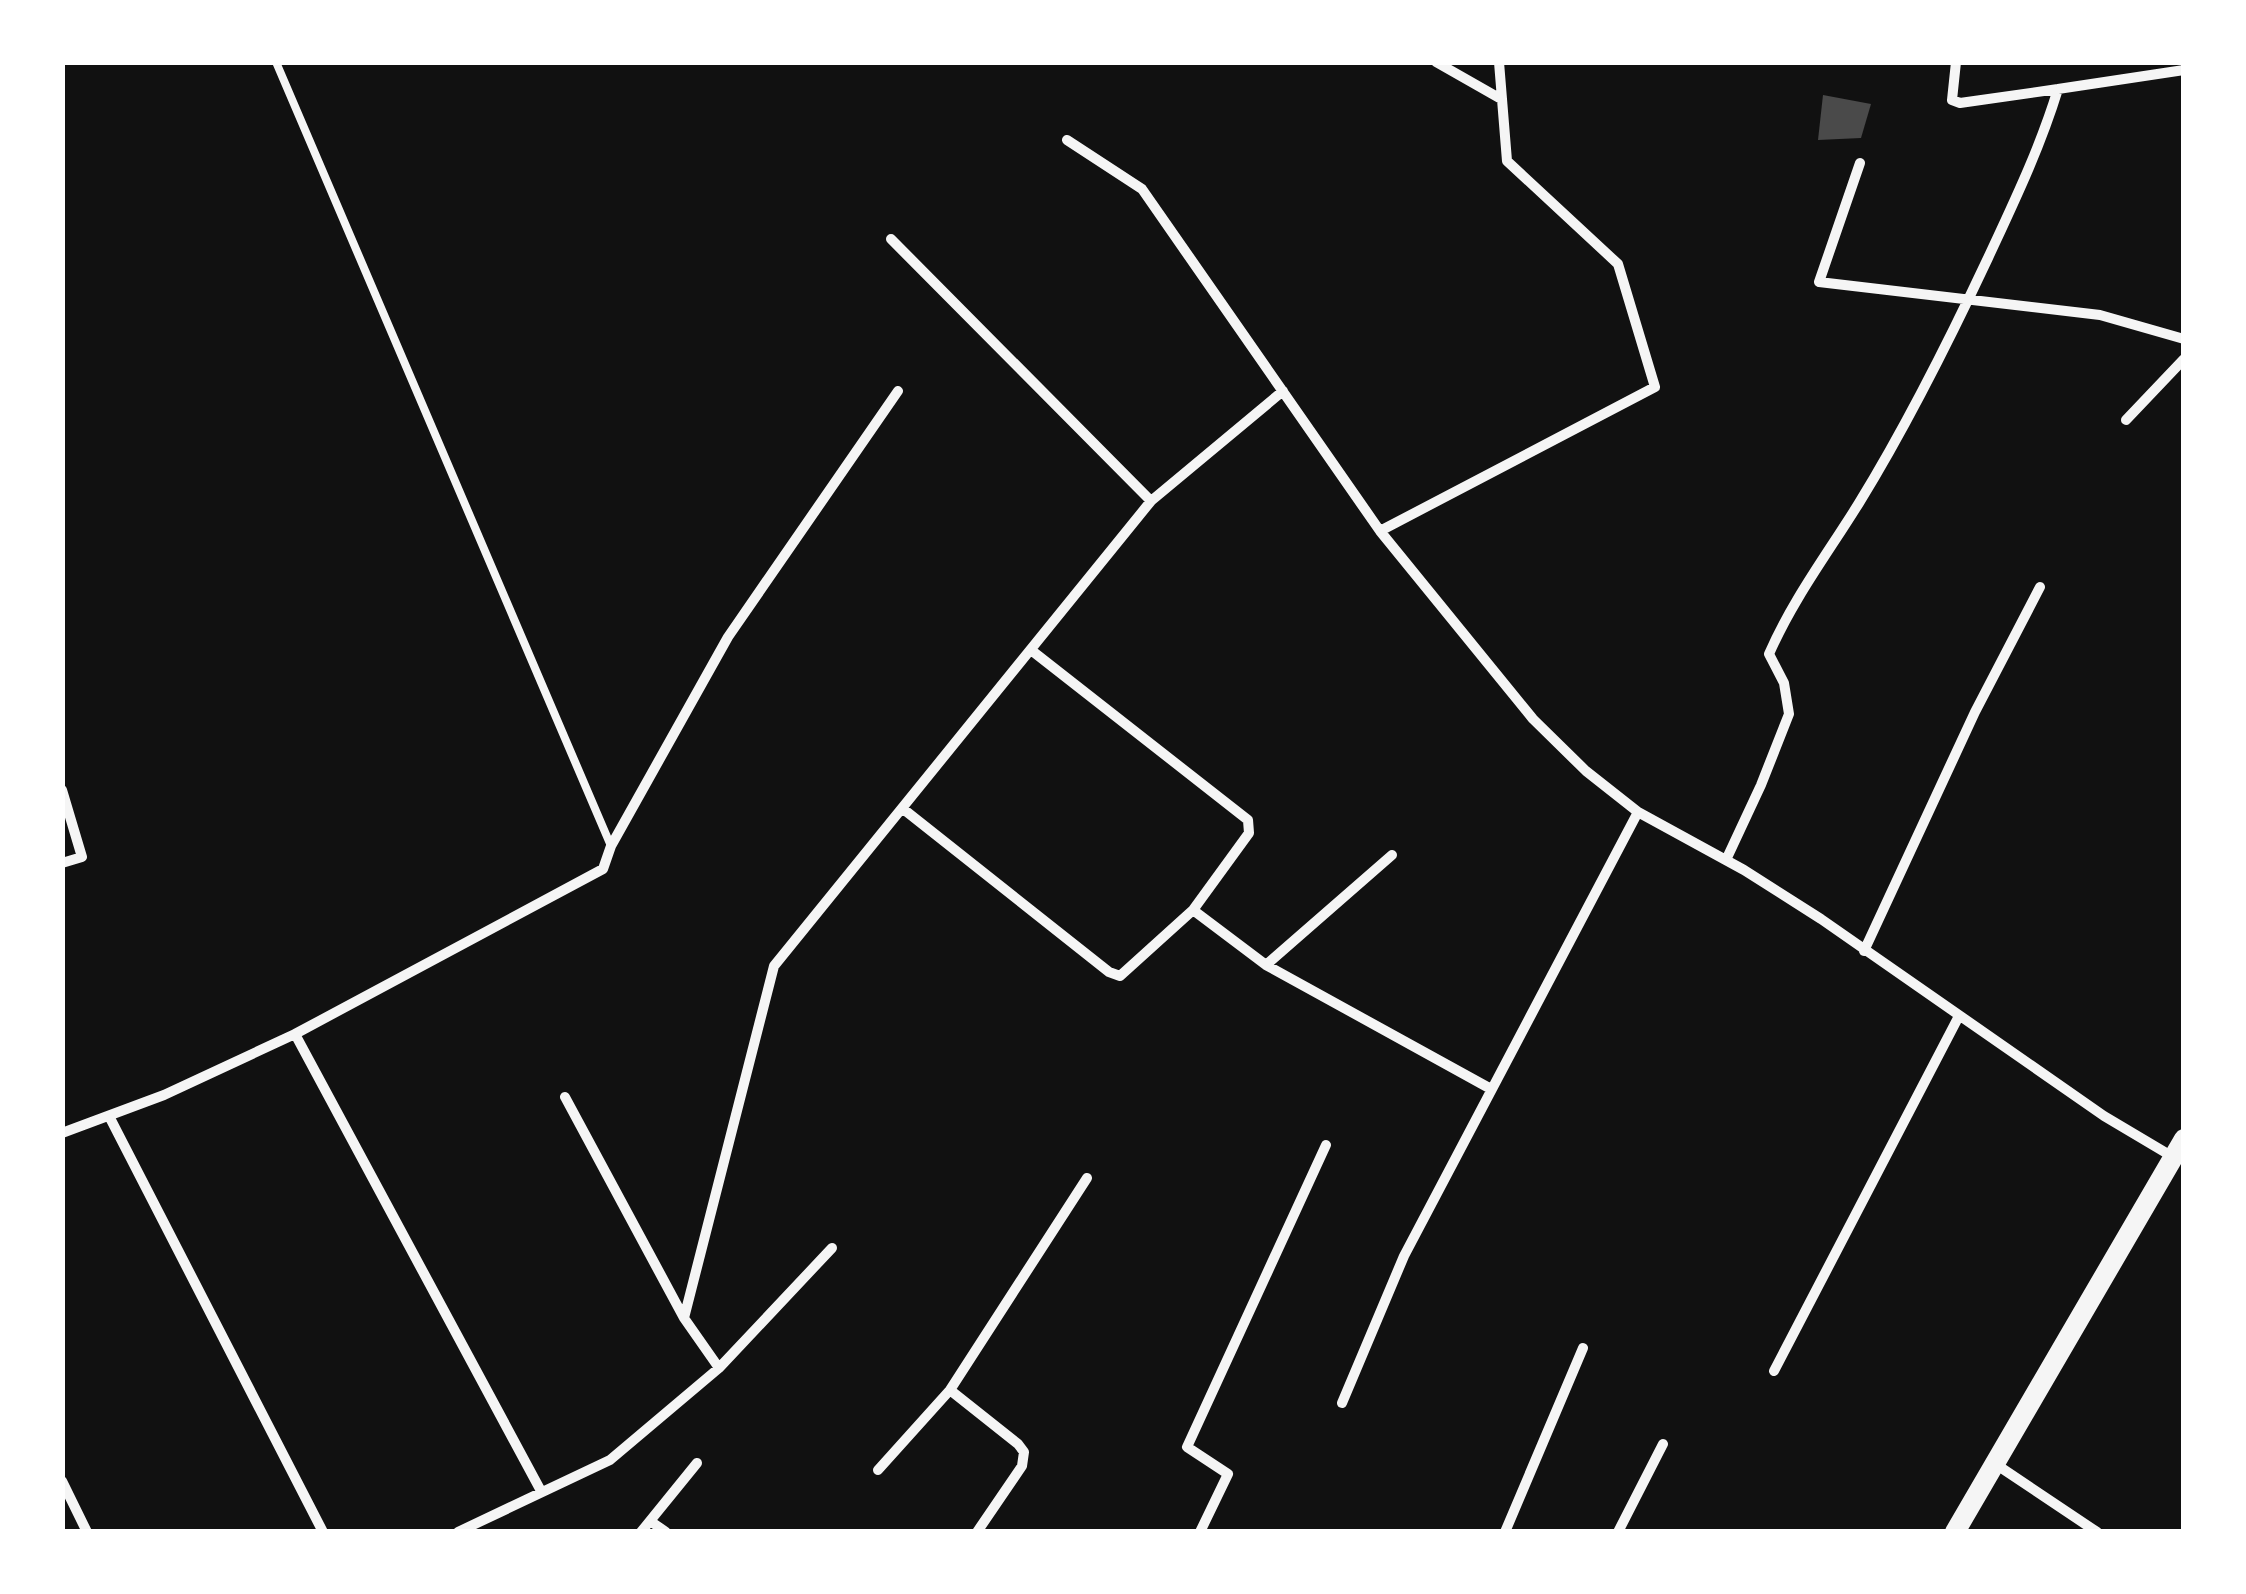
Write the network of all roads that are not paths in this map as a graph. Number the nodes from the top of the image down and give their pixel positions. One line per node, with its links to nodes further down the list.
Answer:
1 (276, 62): 24 (lane)
2 (1436, 62): 7 (street)
3 (1499, 62): 7 (street)
4 (1956, 62): 6 (street)
5 (2184, 70): 6 (street)
6 (2058, 88): 11 (street)
7 (1501, 99): 18 (street)
8 (1067, 140): 15 (street)
9 (1860, 164): 11 (street)
10 (892, 239): 17 (street)
11 (1969, 298): 12 (street); 26 (street)
12 (2184, 339)
13 (2184, 359): 16 (street)
14 (898, 391): 24 (street)
15 (1283, 391): 17 (street); 18 (street)
16 (2126, 420)
17 (1151, 501): 20 (street)
18 (1380, 531): 23 (street)
19 (2040, 587): 29 (street)
20 (1030, 650): 22 (street); 28 (street)
21 (62, 790): 27 (street)
22 (902, 808): 28 (street); 41 (street)
23 (1638, 812): 26 (street); 33 (street)
24 (610, 846): 32 (street)
25 (1392, 855): 30 (street)
26 (1726, 860): 29 (street)
27 (62, 863)
28 (1194, 910): 30 (street)
29 (1864, 951): 31 (street)
30 (1266, 965): 33 (street)
31 (1959, 1016): 38 (street); 44 (street)
32 (294, 1034): 35 (street); 52 (street)
33 (1491, 1090): 46 (street)
34 (565, 1098): 41 (street)
35 (109, 1116): 36 (street); 55 (street)
36 (62, 1134)
37 (1326, 1145): 60 (street)
38 (2178, 1148): 48 (main road)
39 (1087, 1178): 45 (street)
40 (832, 1248): 43 (street)
41 (684, 1318): 43 (street)
42 (1583, 1348): 61 (street)
43 (719, 1368): 52 (street)
44 (1774, 1371)
45 (950, 1390): 50 (street); 59 (street)
46 (1342, 1402)
47 (1663, 1444): 62 (street)
48 (1994, 1463): 63 (main road); 64 (street)
49 (697, 1464): 53 (street)
50 (878, 1470)
51 (62, 1482): 54 (street)
52 (542, 1491): 56 (street)
53 (650, 1520): 57 (street); 58 (street)
54 (87, 1532)
55 (323, 1532)
56 (458, 1532)
57 (642, 1532)
58 (666, 1532)
59 (977, 1532)
60 (1200, 1532)
61 (1505, 1532)
62 (1618, 1532)
63 (1954, 1532)
64 (2097, 1532)

